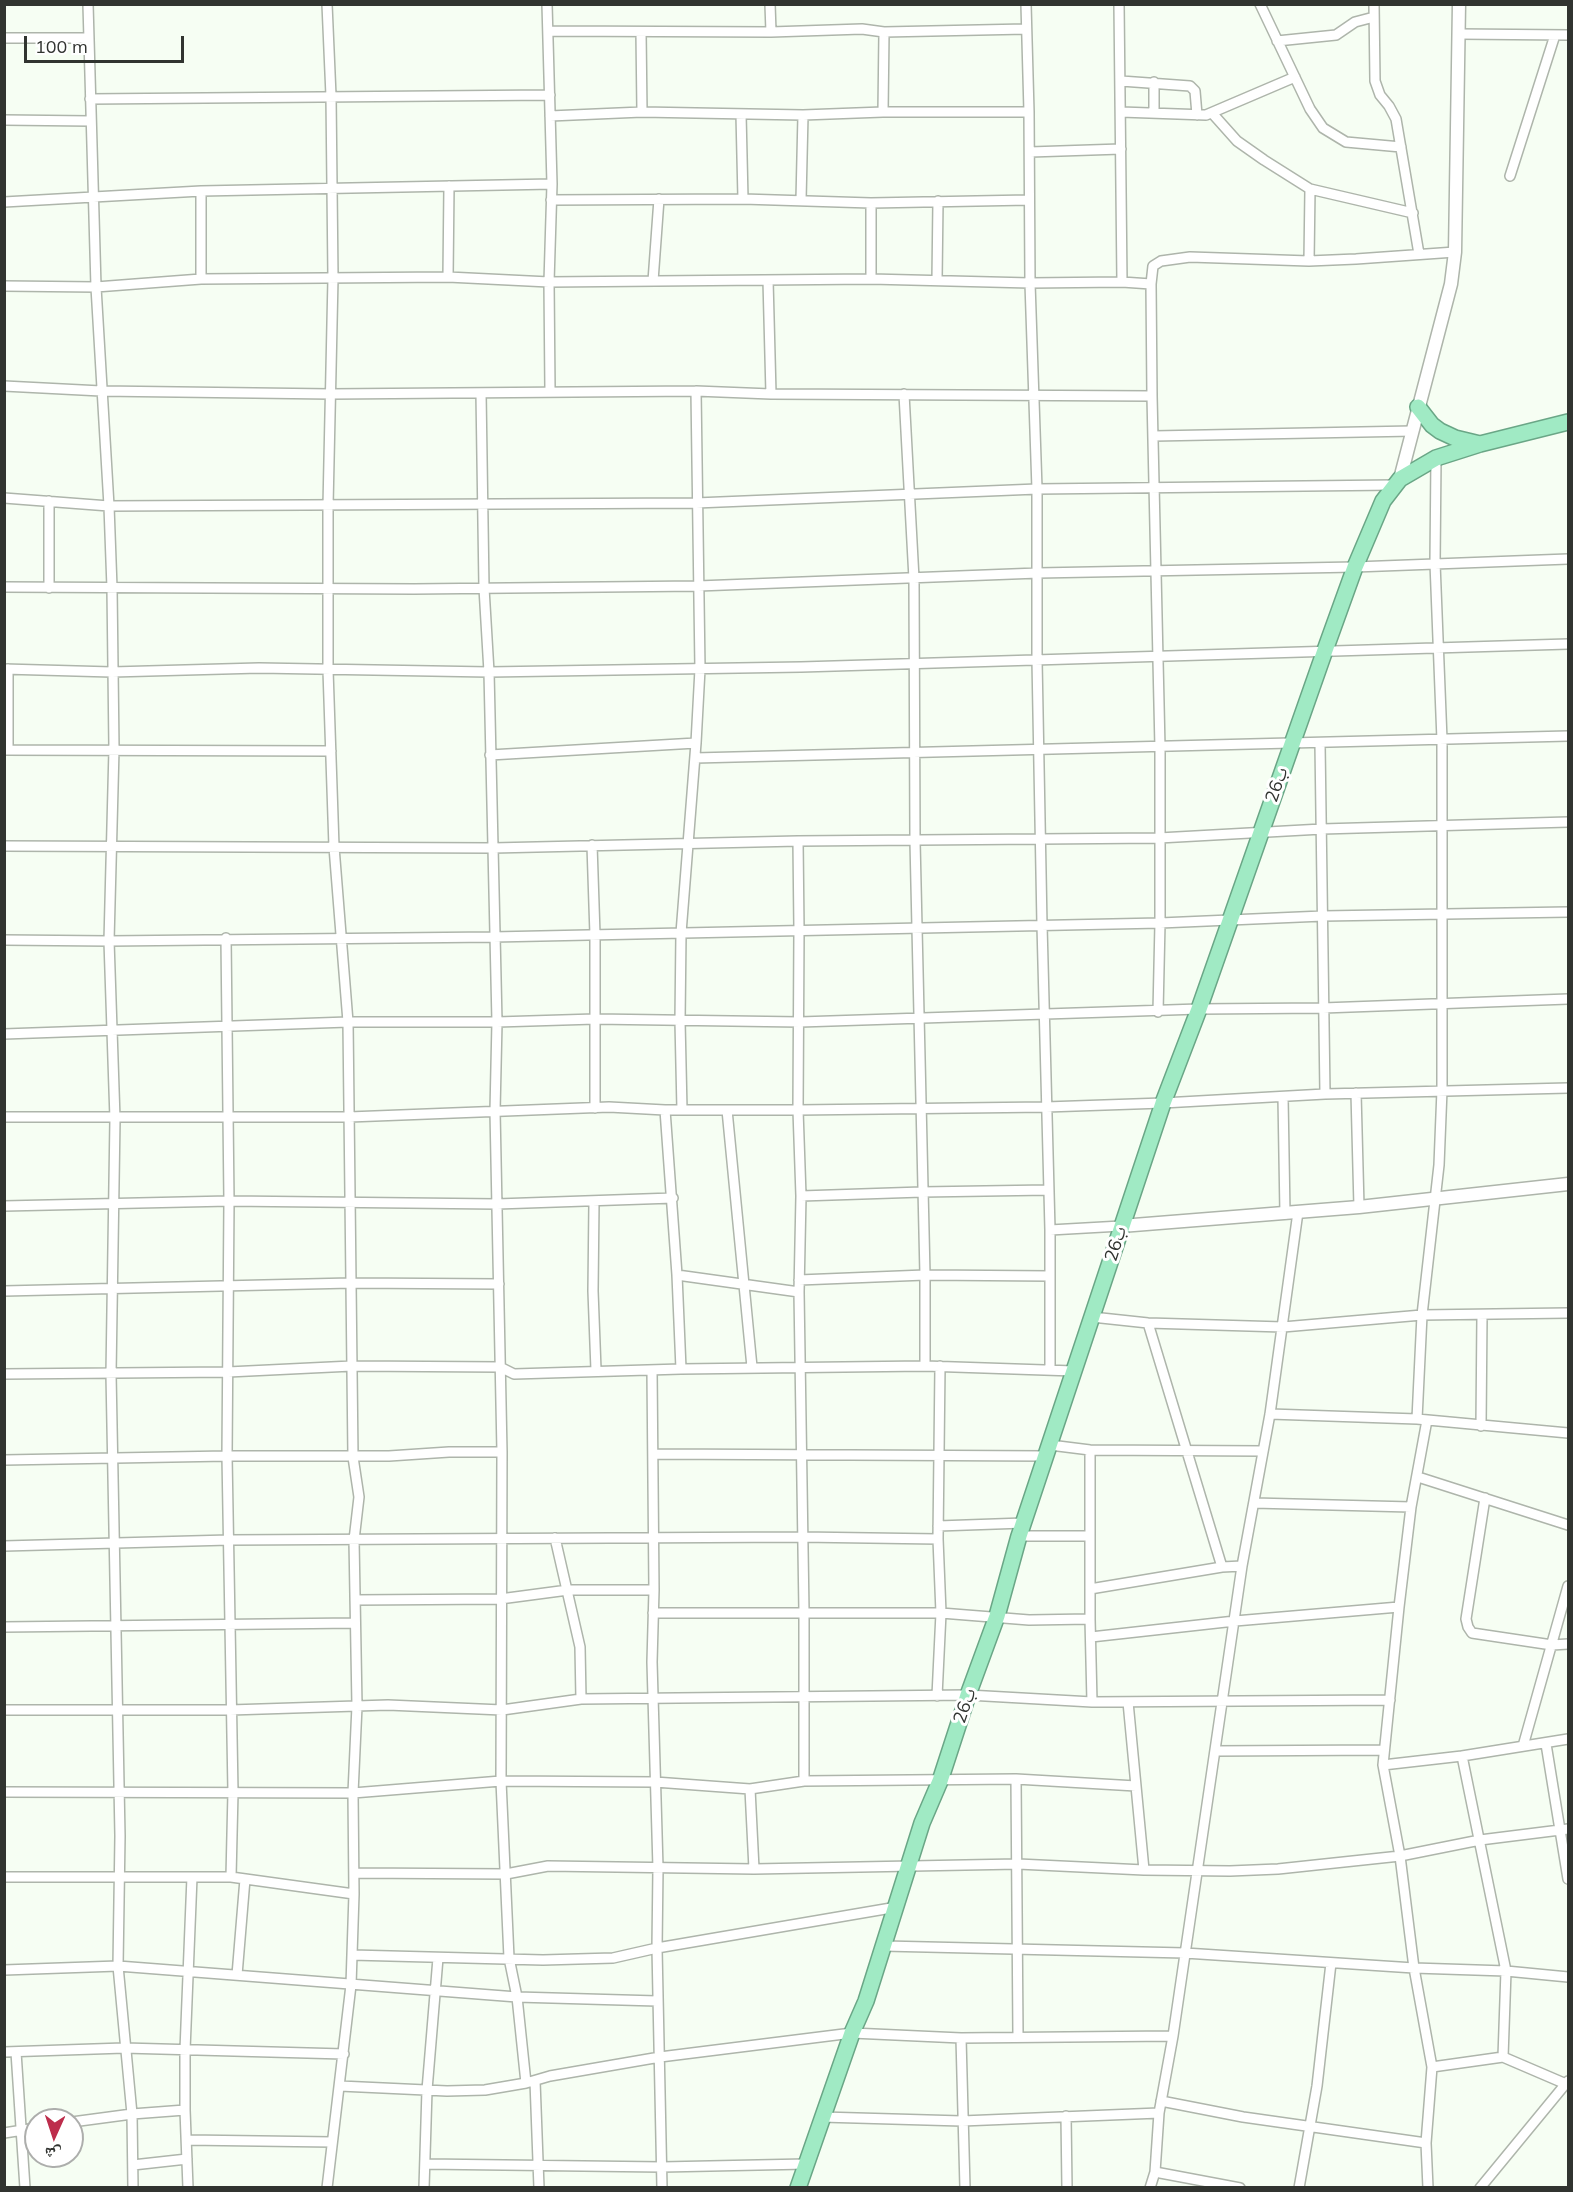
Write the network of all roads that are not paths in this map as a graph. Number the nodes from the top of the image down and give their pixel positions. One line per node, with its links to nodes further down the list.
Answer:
1 (88, 4): 20 (street)
2 (327, 4): 26 (street)
3 (547, 4): 12 (street)
4 (770, 4): 14 (street)
5 (1026, 4): 11 (street)
6 (1119, 4): 23 (street)
7 (1260, 4): 21 (street)
8 (1374, 4): 10 (street)
9 (1459, 4): 16 (street)
10 (1374, 16): 21 (street); 40 (street)
11 (1026, 29): 15 (street); 30 (street)
12 (548, 31): 13 (street); 25 (street)
13 (641, 32): 14 (street); 28 (street)
14 (771, 32): 15 (street)
15 (884, 32): 29 (street)
16 (1459, 34): 17 (street); 59 (street)
17 (1555, 35): 18 (street); 43 (street)
18 (1569, 35)
19 (4, 38): 20 (street)
20 (88, 38): 27 (street)
21 (1277, 41): 22 (street)
22 (1295, 77): 33 (street); 40 (street)
23 (1121, 81): 24 (street); 31 (street)
24 (1154, 82): 32 (street); 36 (street)
25 (550, 95): 26 (street); 37 (street)
26 (331, 96): 27 (street); 46 (street)
27 (90, 99): 39 (street)
28 (642, 112): 34 (street); 37 (street)
29 (883, 112): 30 (street); 35 (street)
30 (1029, 112): 42 (street)
31 (1121, 112): 32 (street); 41 (street)
32 (1154, 113): 36 (street)
33 (1212, 113): 36 (street); 47 (street)
34 (741, 114): 35 (street); 51 (street)
35 (803, 115): 53 (street)
36 (1197, 115)
37 (550, 116): 44 (street)
38 (4, 120): 39 (street)
39 (90, 121): 49 (street)
40 (1401, 147): 58 (street)
41 (1121, 149): 42 (street); 70 (street)
42 (1030, 152): 54 (street)
43 (1510, 176)
44 (552, 184): 45 (street); 52 (street)
45 (449, 186): 46 (street); 62 (street)
46 (331, 188): 48 (street); 63 (street)
47 (1310, 189): 58 (street); 61 (street)
48 (201, 191): 49 (street); 64 (street)
49 (92, 198): 56 (street); 74 (street)
50 (659, 199): 51 (street); 52 (street); 68 (street)
51 (743, 199): 53 (street)
52 (551, 200): 69 (street)
53 (801, 200): 57 (street)
54 (1029, 200): 55 (street); 71 (street)
55 (938, 201): 57 (street); 67 (street)
56 (4, 202)
57 (871, 203): 65 (street)
58 (1413, 213): 60 (street)
59 (1455, 252): 60 (street); 85 (street)
60 (1419, 254): 61 (street)
61 (1309, 261): 72 (street)
62 (447, 277): 63 (street); 69 (street)
63 (333, 278): 64 (street); 80 (street)
64 (201, 279): 74 (street)
65 (871, 279): 66 (street); 67 (street)
66 (768, 280): 68 (street); 81 (street)
67 (937, 280): 71 (street)
68 (653, 281): 69 (street)
69 (549, 282): 77 (street)
70 (1122, 282): 71 (street); 72 (street)
71 (1030, 283): 84 (street)
72 (1151, 284): 83 (street)
73 (4, 286): 74 (street)
74 (96, 287): 76 (street)
75 (4, 386): 76 (street)
76 (101, 391): 80 (street); 99 (street)
77 (550, 391): 78 (street); 79 (street)
78 (696, 391): 81 (street); 97 (street)
79 (481, 393): 80 (street); 98 (street)
80 (331, 394): 100 (street)
81 (771, 394): 82 (street)
82 (904, 394): 84 (street); 94 (street)
83 (1152, 396): 84 (street); 88 (street)
84 (1034, 397): 92 (street)
85 (1418, 407): 87 (street); 89 (highway)
86 (1569, 422): 89 (highway, 26ب)
87 (1413, 431): 88 (street); 91 (street)
88 (1154, 436): 93 (street)
89 (1480, 444): 90 (highway, 26ب)
90 (1436, 458): 91 (highway, 26ب); 102 (street)
91 (1397, 482): 93 (street); 103 (highway, 26ب)
92 (1037, 489): 93 (street); 94 (street); 105 (street)
93 (1154, 489): 104 (street)
94 (909, 493): 97 (street); 106 (street)
95 (4, 498): 96 (street)
96 (49, 501): 99 (street); 109 (street)
97 (696, 503): 98 (street); 107 (street)
98 (484, 504): 100 (street); 112 (street)
99 (109, 506): 100 (street); 110 (street)
100 (328, 506): 111 (street)
101 (1569, 559): 102 (street)
102 (1435, 563): 103 (street); 114 (street)
103 (1355, 567): 104 (street); 115 (highway, 26ب)
104 (1155, 570): 105 (street); 116 (street)
105 (1038, 573): 106 (street); 117 (street)
106 (914, 579): 107 (street); 118 (street)
107 (698, 586): 112 (street); 120 (street)
108 (4, 587): 109 (street)
109 (49, 588): 110 (street)
110 (112, 588): 111 (street); 122 (street)
111 (329, 588): 112 (street); 121 (street)
112 (484, 588): 123 (street)
113 (1569, 644): 114 (street)
114 (1438, 649): 115 (street); 125 (street)
115 (1324, 652): 116 (street); 127 (highway, 26ب)
116 (1158, 658): 117 (street); 129 (street)
117 (1037, 660): 118 (street); 132 (street)
118 (914, 665): 120 (street); 134 (street)
119 (6, 669): 122 (street); 131 (street)
120 (700, 669): 123 (street); 126 (street)
121 (328, 670): 122 (street); 123 (street); 133 (street)
122 (112, 672): 130 (street)
123 (489, 672): 135 (street)
124 (1569, 736): 125 (street)
125 (1442, 740): 128 (street); 138 (street)
126 (696, 743): 135 (street); 136 (street)
127 (1291, 744): 128 (street); 129 (street); 140 (highway, 26ب)
128 (1320, 744): 139 (street)
129 (1160, 748): 132 (street); 142 (street)
130 (114, 749): 131 (street); 133 (street); 146 (street)
131 (6, 750)
132 (1040, 750): 134 (street); 141 (street)
133 (331, 751): 149 (street)
134 (915, 753): 136 (street); 144 (street)
135 (490, 755): 150 (street)
136 (695, 758): 145 (street)
137 (1569, 822): 138 (street)
138 (1441, 825): 139 (street); 152 (street)
139 (1323, 830): 140 (street); 153 (street)
140 (1260, 834): 142 (street); 154 (highway, 26ب)
141 (1041, 837): 142 (street); 144 (street); 156 (street)
142 (1159, 838): 155 (street)
143 (798, 841): 144 (street); 145 (street); 158 (street)
144 (915, 841): 157 (street)
145 (687, 844): 147 (street); 159 (street)
146 (110, 845): 148 (street); 149 (street); 165 (street)
147 (592, 845): 150 (street); 160 (street)
148 (4, 846)
149 (334, 847): 150 (street); 161 (street)
150 (493, 848): 162 (street)
151 (1569, 912): 152 (street)
152 (1441, 914): 153 (street); 167 (street)
153 (1323, 916): 154 (street); 168 (street)
154 (1229, 920): 155 (street); 169 (highway, 26ب)
155 (1160, 923): 156 (street); 170 (street)
156 (1041, 925): 157 (street); 171 (street)
157 (917, 928): 158 (street); 172 (street)
158 (800, 930): 159 (street); 177 (street)
159 (681, 933): 160 (street); 174 (street)
160 (595, 935): 162 (street); 173 (street)
161 (340, 937): 162 (street); 163 (street); 175 (street)
162 (494, 937): 176 (street)
163 (226, 938): 165 (street); 178 (street)
164 (4, 940): 165 (street)
165 (109, 941): 179 (street)
166 (1569, 999): 167 (street)
167 (1441, 1003): 168 (street); 182 (street)
168 (1323, 1008): 169 (street); 184 (street)
169 (1198, 1009): 170 (street); 186 (highway, 26ب)
170 (1158, 1012): 171 (street)
171 (1044, 1014): 172 (street); 188 (street)
172 (919, 1017): 177 (street); 187 (street)
173 (595, 1019): 174 (street); 176 (street); 189 (street)
174 (680, 1021): 177 (street); 191 (street)
175 (348, 1022): 176 (street); 178 (street); 196 (street)
176 (497, 1022): 194 (street)
177 (800, 1022): 193 (street)
178 (227, 1026): 179 (street); 197 (street)
179 (111, 1029): 180 (street); 198 (street)
180 (4, 1034)
181 (1569, 1088): 182 (street)
182 (1442, 1090): 183 (street); 204 (street)
183 (1356, 1093): 184 (street); 211 (street)
184 (1325, 1094): 185 (street)
185 (1283, 1097): 186 (street); 213 (street)
186 (1163, 1103): 188 (street); 214 (highway, 26ب)
187 (920, 1107): 188 (street); 193 (street); 201 (street)
188 (1046, 1107): 200 (street)
189 (595, 1108): 190 (street); 194 (street)
190 (665, 1110): 191 (street); 203 (street)
191 (682, 1110): 192 (street)
192 (728, 1110): 193 (street); 222 (street)
193 (798, 1110): 202 (street)
194 (495, 1111): 196 (street); 208 (street)
195 (4, 1117): 198 (street)
196 (349, 1117): 197 (street); 206 (street)
197 (229, 1118): 198 (street); 205 (street)
198 (115, 1119): 209 (street)
199 (1569, 1184): 204 (street)
200 (1048, 1191): 201 (street); 215 (street)
201 (922, 1192): 202 (street); 217 (street)
202 (801, 1196): 219 (street)
203 (673, 1198): 207 (street); 216 (street)
204 (1436, 1199): 211 (street); 228 (street)
205 (229, 1201): 206 (street); 209 (street); 223 (street)
206 (349, 1201): 208 (street); 220 (street)
207 (594, 1202): 208 (street); 242 (street)
208 (497, 1204): 221 (street)
209 (112, 1205): 210 (street); 224 (street)
210 (4, 1206)
211 (1359, 1207): 212 (street)
212 (1298, 1212): 213 (street); 232 (street)
213 (1285, 1214): 214 (street)
214 (1121, 1226): 215 (street); 230 (highway, 26ب)
215 (1050, 1230): 218 (street)
216 (678, 1275): 222 (street); 238 (street)
217 (925, 1275): 218 (street); 219 (street); 234 (street)
218 (1050, 1276): 241 (street)
219 (799, 1280): 226 (street)
220 (351, 1283): 221 (street); 223 (street); 233 (street)
221 (499, 1284): 236 (street)
222 (744, 1284): 226 (street); 237 (street)
223 (227, 1286): 224 (street); 244 (street)
224 (111, 1289): 225 (street); 246 (street)
225 (4, 1291)
226 (799, 1292): 239 (street)
227 (1569, 1313): 229 (street)
228 (1422, 1315): 229 (street); 232 (street); 248 (street)
229 (1482, 1315): 250 (street)
230 (1092, 1317): 231 (street); 243 (highway, 26ب)
231 (1148, 1323): 232 (street); 256 (street)
232 (1283, 1327): 247 (street)
233 (352, 1366): 236 (street); 244 (street); 261 (street)
234 (925, 1366): 235 (street); 239 (street)
235 (940, 1366): 241 (street); 259 (street)
236 (500, 1367): 242 (street); 255 (street)
237 (752, 1367): 238 (street); 239 (street)
238 (681, 1368): 240 (street)
239 (801, 1368): 258 (street)
240 (652, 1370): 242 (street); 257 (street)
241 (1050, 1370): 243 (street)
242 (596, 1371)
243 (1074, 1371): 253 (highway, 26ب)
244 (228, 1372): 246 (street); 260 (street)
245 (4, 1374): 246 (street)
246 (111, 1374): 262 (street)
247 (1270, 1414): 248 (street); 254 (street)
248 (1417, 1419): 249 (street)
249 (1427, 1420): 250 (street); 264 (street)
250 (1481, 1426): 251 (street)
251 (1569, 1433)
252 (1090, 1449): 253 (street); 256 (street); 271 (street)
253 (1048, 1451): 259 (street); 270 (highway, 26ب)
254 (1263, 1451): 256 (street); 266 (street)
255 (502, 1452): 261 (street); 275 (street)
256 (1187, 1452): 282 (street)
257 (654, 1454): 258 (street); 274 (street)
258 (801, 1455): 259 (street); 272 (street)
259 (939, 1455): 269 (street)
260 (227, 1456): 261 (street); 262 (street); 277 (street)
261 (353, 1457): 278 (street)
262 (112, 1458): 263 (street); 279 (street)
263 (4, 1460)
264 (1418, 1477): 265 (street); 267 (street)
265 (1485, 1498): 268 (street); 302 (street)
266 (1254, 1503): 267 (street); 281 (street)
267 (1412, 1507): 289 (street)
268 (1569, 1525)
269 (938, 1526): 270 (street); 276 (street)
270 (1021, 1530): 271 (street); 293 (highway, 26ب)
271 (1090, 1536): 284 (street)
272 (801, 1537): 274 (street); 276 (street); 290 (street)
273 (555, 1538): 274 (street); 275 (street); 285 (street)
274 (654, 1538): 286 (street)
275 (500, 1539): 278 (street); 287 (street)
276 (938, 1539): 292 (street)
277 (229, 1540): 278 (street); 279 (street); 297 (street)
278 (354, 1540): 288 (street)
279 (115, 1543): 280 (street); 298 (street)
280 (4, 1546)
281 (1242, 1566): 282 (street); 295 (street)
282 (1222, 1567): 284 (street)
283 (1569, 1586): 302 (street)
284 (1090, 1589): 294 (street)
285 (568, 1590): 286 (street); 287 (street); 306 (street)
286 (654, 1590): 291 (street)
287 (500, 1599): 288 (street); 316 (street)
288 (354, 1600): 296 (street)
289 (1399, 1607): 295 (street); 308 (street)
290 (804, 1612): 291 (street); 292 (street); 305 (street)
291 (653, 1613): 307 (street)
292 (941, 1613): 293 (street); 304 (street)
293 (997, 1616): 294 (street); 303 (highway, 26ب)
294 (1089, 1619): 300 (street)
295 (1235, 1621): 300 (street); 309 (street)
296 (355, 1623): 297 (street); 312 (street)
297 (230, 1624): 298 (street); 315 (street)
298 (116, 1625): 299 (street); 314 (street)
299 (4, 1627)
300 (1090, 1637): 310 (street)
301 (1569, 1644): 302 (street)
302 (1552, 1645): 319 (street)
303 (968, 1695): 304 (street); 310 (street); 327 (highway, 26ب)
304 (937, 1696): 305 (street)
305 (804, 1698): 307 (street); 326 (street)
306 (581, 1699): 307 (street); 316 (street)
307 (654, 1699): 328 (street)
308 (1390, 1700): 309 (street); 320 (street)
309 (1222, 1701): 311 (street); 321 (street)
310 (1092, 1702): 311 (street)
311 (1128, 1702): 329 (street)
312 (357, 1706): 315 (street); 316 (street); 334 (street)
313 (4, 1710): 314 (street)
314 (117, 1710): 315 (street); 332 (street)
315 (231, 1710): 333 (street)
316 (502, 1710): 325 (street)
317 (1569, 1740): 318 (street)
318 (1546, 1744): 319 (street); 335 (street)
319 (1523, 1746): 322 (street)
320 (1384, 1750): 321 (street); 323 (street)
321 (1215, 1751): 343 (street)
322 (1462, 1756): 323 (street); 336 (street)
323 (1383, 1765): 337 (street)
324 (1016, 1779): 327 (street); 329 (street); 338 (street)
325 (501, 1781): 328 (street); 334 (street); 345 (street)
326 (804, 1781): 327 (street); 330 (street)
327 (940, 1781): 339 (highway, 26ب)
328 (655, 1782): 330 (street); 340 (street)
329 (1136, 1786): 342 (street)
330 (750, 1789): 341 (street)
331 (4, 1792): 332 (street)
332 (119, 1792): 333 (street); 349 (street)
333 (233, 1792): 334 (street); 348 (street)
334 (353, 1793): 344 (street)
335 (1564, 1830): 336 (street); 351 (street)
336 (1480, 1840): 337 (street); 365 (street)
337 (1400, 1856): 343 (street); 363 (street)
338 (1018, 1864): 339 (street); 342 (street); 356 (street)
339 (910, 1865): 341 (street); 353 (highway, 26ب)
340 (658, 1868): 341 (street); 345 (street); 355 (street)
341 (754, 1869)
342 (1144, 1870): 343 (street)
343 (1197, 1872): 357 (street)
344 (355, 1874): 345 (street); 352 (street)
345 (506, 1874): 360 (street)
346 (4, 1877): 349 (street)
347 (192, 1877): 348 (street); 349 (street); 366 (street)
348 (231, 1877): 350 (street)
349 (120, 1878): 362 (street)
350 (245, 1879): 352 (street); 367 (street)
351 (1569, 1879)
352 (354, 1894): 358 (street)
353 (897, 1907): 354 (highway, 26ب); 355 (street)
354 (884, 1946): 356 (street); 373 (highway, 26ب)
355 (657, 1948): 360 (street); 372 (street)
356 (1017, 1948): 357 (street); 374 (street)
357 (1185, 1953): 361 (street); 375 (street)
358 (352, 1955): 359 (street); 369 (street)
359 (438, 1958): 360 (street); 370 (street)
360 (509, 1958): 371 (street)
361 (1331, 1963): 363 (street); 397 (street)
362 (118, 1966): 364 (street); 366 (street); 377 (street)
363 (1414, 1968): 365 (street); 384 (street)
364 (4, 1970)
365 (1506, 1971): 368 (street); 383 (street)
366 (188, 1972): 367 (street); 378 (street)
367 (237, 1975): 369 (street)
368 (1569, 1977)
369 (351, 1985): 370 (street); 381 (street)
370 (436, 1992): 371 (street); 388 (street)
371 (517, 1997): 372 (street); 385 (street)
372 (657, 2001): 382 (street)
373 (852, 2033): 376 (street); 382 (street); 394 (highway, 26ب)
374 (1018, 2036): 375 (street); 376 (street)
375 (1173, 2036): 389 (street)
376 (961, 2038): 396 (street)
377 (124, 2048): 378 (street); 380 (street); 392 (street)
378 (185, 2050): 381 (street); 390 (street)
379 (4, 2052): 380 (street)
380 (16, 2052): 398 (street)
381 (344, 2054): 387 (street)
382 (660, 2057): 385 (street); 409 (street)
383 (1503, 2057): 384 (street); 386 (street)
384 (1432, 2067): 403 (street)
385 (530, 2082): 388 (street); 408 (street)
386 (1568, 2082): 425 (street)
387 (340, 2086): 388 (street); 402 (street)
388 (427, 2090): 406 (street)
389 (1161, 2101): 391 (street); 397 (street)
390 (185, 2110): 392 (street); 401 (street)
391 (1159, 2113): 393 (street); 410 (street)
392 (132, 2114): 395 (street); 405 (street)
393 (1066, 2116): 396 (street); 420 (street)
394 (822, 2117): 396 (street); 407 (highway, 26ب)
395 (84, 2120)
396 (962, 2121): 419 (street)
397 (1311, 2127): 403 (street); 423 (street)
398 (21, 2130): 399 (street); 400 (street); 411 (street)
399 (24, 2130)
400 (4, 2133)
401 (187, 2140): 402 (street); 404 (street)
402 (332, 2142): 414 (street)
403 (1426, 2143): 424 (street)
404 (187, 2159): 405 (street); 413 (street)
405 (133, 2164): 412 (street)
406 (425, 2164): 408 (street); 415 (street)
407 (806, 2164): 409 (street); 418 (highway, 26ب)
408 (538, 2166): 409 (street); 416 (street)
409 (662, 2167): 417 (street)
410 (1155, 2172): 421 (street); 422 (street)
411 (25, 2187)
412 (133, 2187)
413 (188, 2187)
414 (327, 2187)
415 (424, 2187)
416 (539, 2187)
417 (662, 2187)
418 (800, 2187)
419 (965, 2187)
420 (1067, 2187)
421 (1150, 2187)
422 (1240, 2187)
423 (1299, 2187)
424 (1428, 2187)
425 (1480, 2187)

